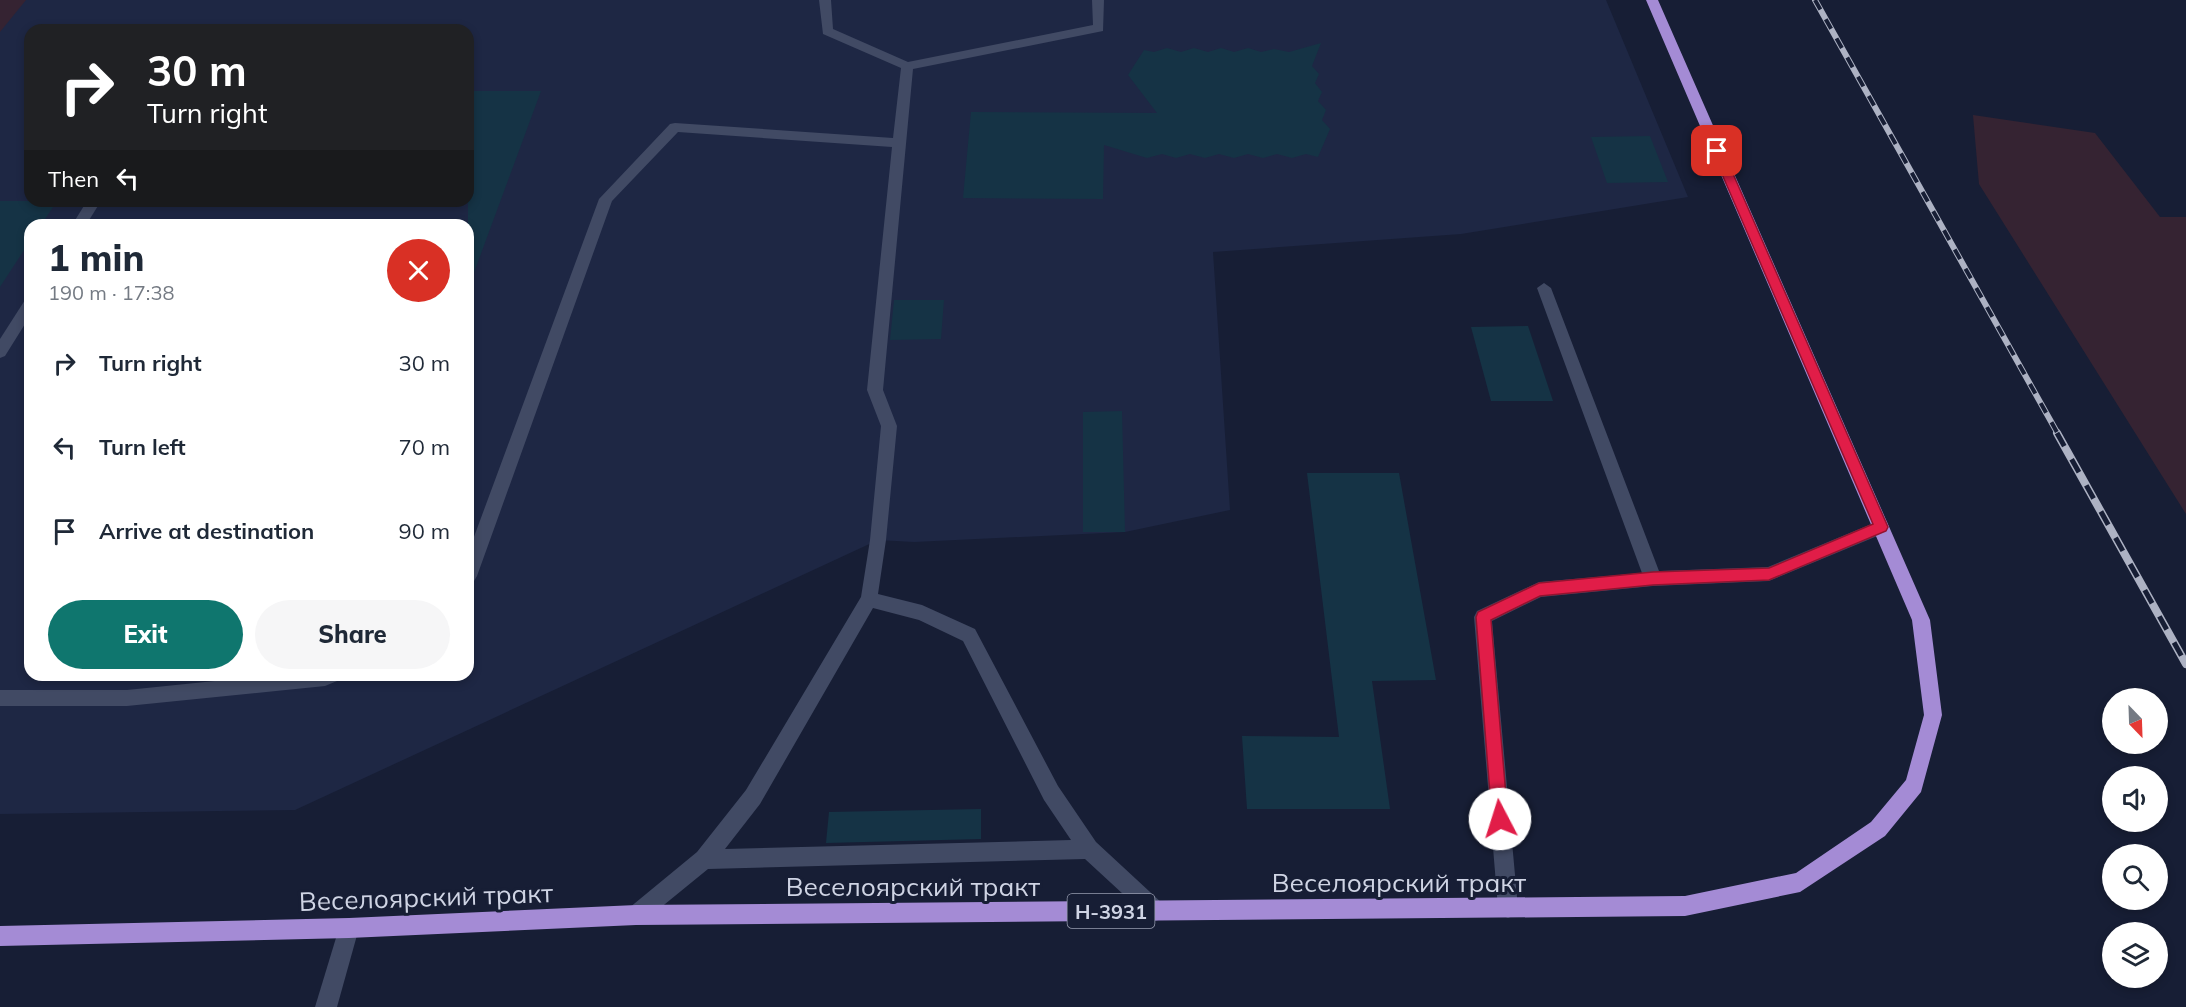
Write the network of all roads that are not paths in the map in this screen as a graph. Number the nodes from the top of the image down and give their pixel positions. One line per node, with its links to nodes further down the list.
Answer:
1 (825, 0): 4 (lane)
2 (1098, 0): 4 (lane)
3 (1652, 0): 9 (highway, Веселоярский тракт)
4 (907, 66): 5 (lane)
5 (899, 143): 10 (lane); 12 (lane)
6 (1544, 288): 11 (lane)
7 (24, 314): 8 (lane)
8 (0, 352)
9 (1881, 527): 11 (lane); 17 (highway, Веселоярский тракт / Н-3931)
10 (474, 560)
11 (1653, 579): 17 (lane)
12 (869, 599): 15 (lane); 16 (lane)
13 (295, 681): 14 (lane)
14 (0, 698)
15 (1089, 849): 16 (lane); 18 (lane)
16 (704, 859): 19 (lane)
17 (1508, 909): 18 (highway, Веселоярский тракт / Н-3931)
18 (1156, 911): 19 (highway, Веселоярский тракт / Н-3931)
19 (636, 915): 20 (highway, Веселоярский тракт / Н-3931)
20 (349, 928): 21 (highway, Веселоярский тракт / Н-3931); 22 (lane)
21 (0, 936)
22 (326, 1007)

